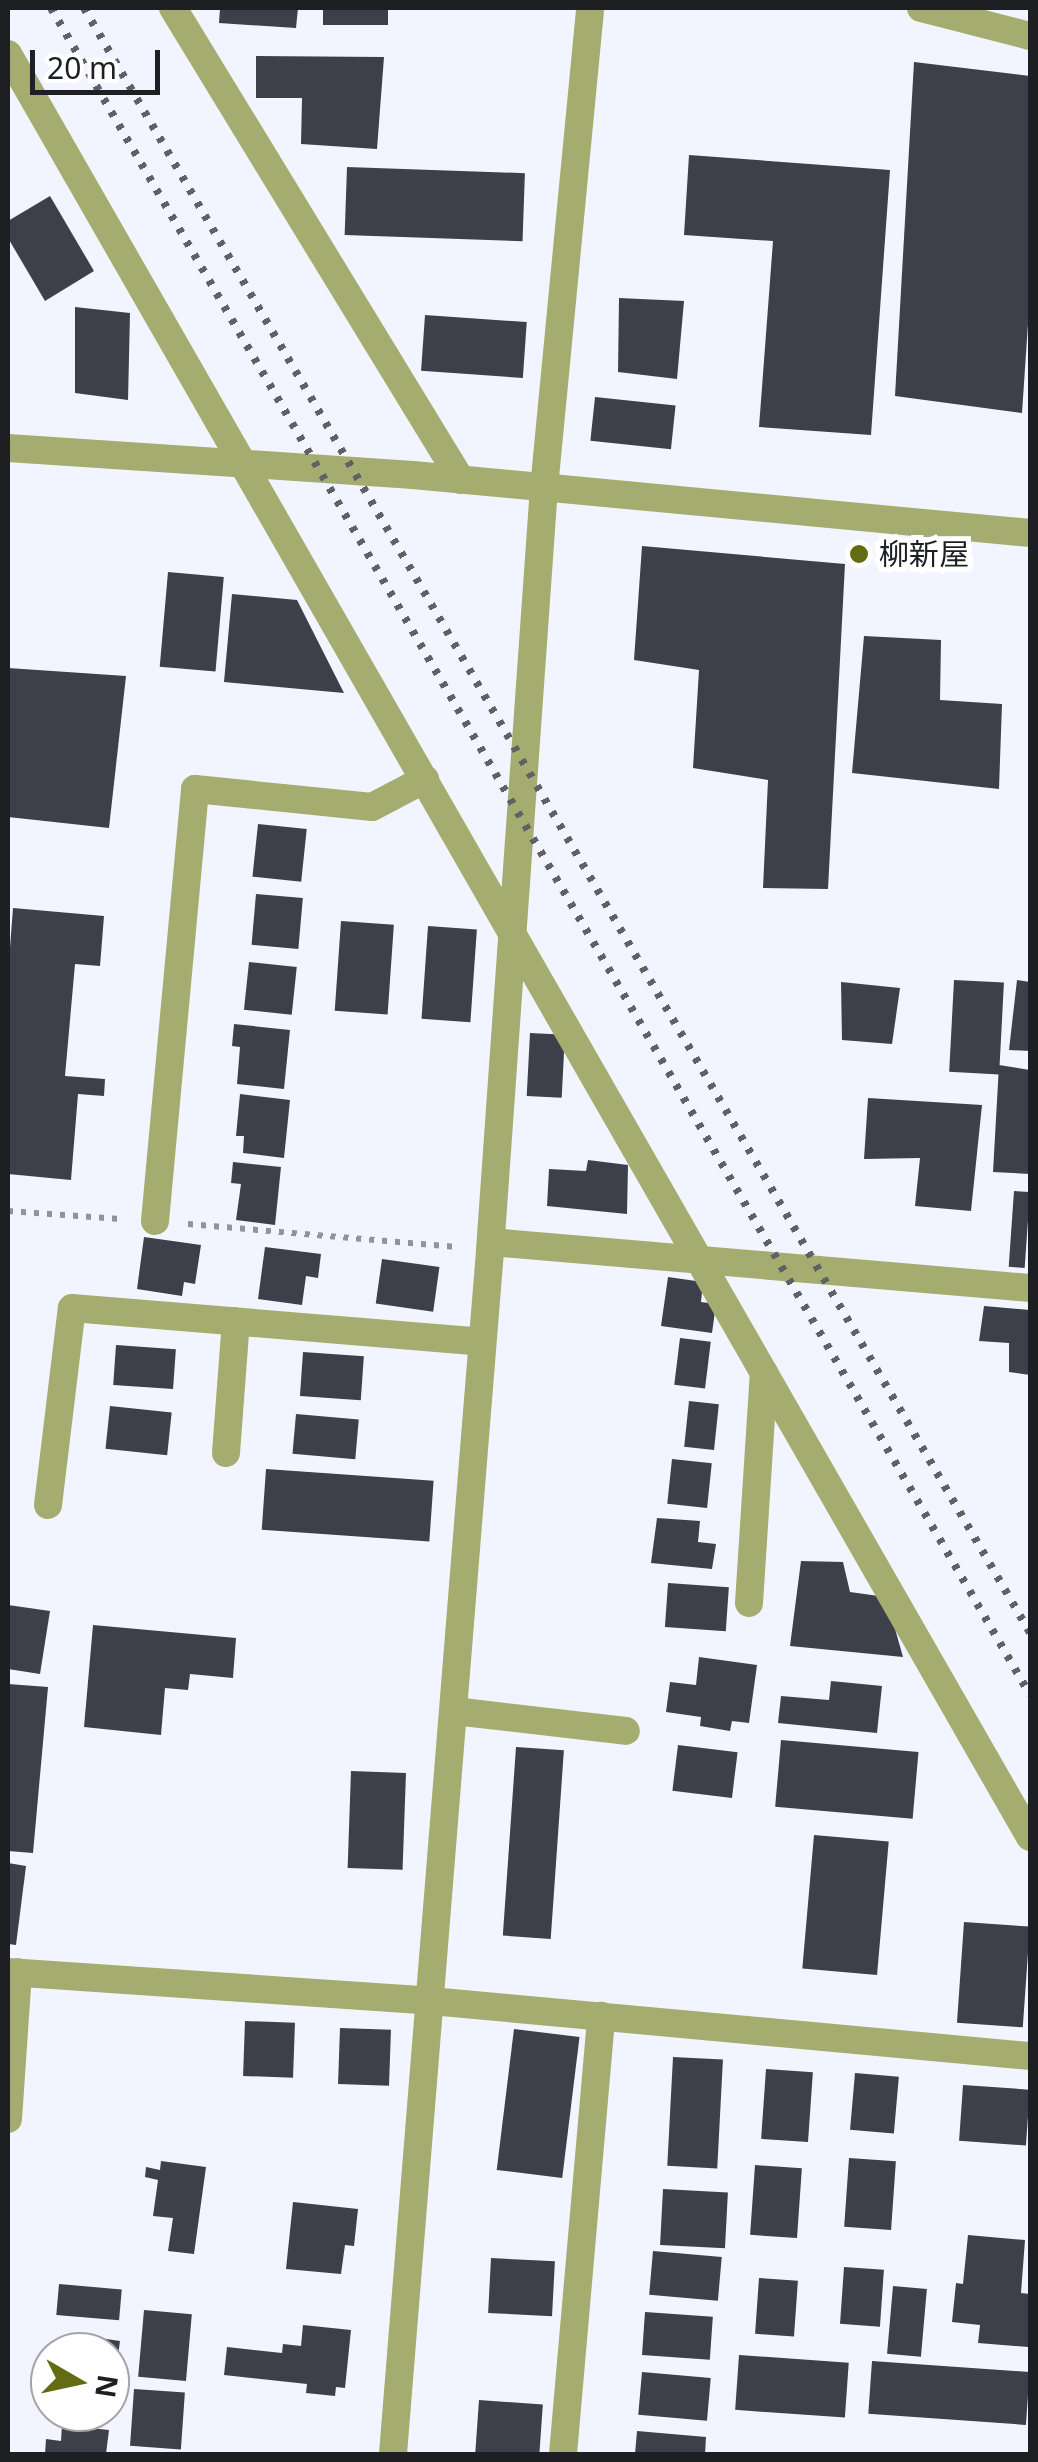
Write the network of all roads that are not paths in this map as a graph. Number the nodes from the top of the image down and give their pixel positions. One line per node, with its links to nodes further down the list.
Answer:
1 (174, 8): 8 (street)
2 (590, 8): 9 (street)
3 (921, 8): 4 (street)
4 (1030, 36)
5 (8, 54): 7 (street)
6 (8, 448): 7 (street)
7 (243, 465): 8 (street); 11 (street)
8 (460, 480): 9 (street)
9 (544, 488): 10 (street); 12 (street)
10 (1030, 532)
11 (425, 778): 12 (street); 13 (street)
12 (511, 929): 14 (street); 15 (street)
13 (155, 1222)
14 (491, 1246): 15 (street); 18 (street)
15 (700, 1260): 16 (street); 19 (street)
16 (1030, 1288)
17 (236, 1321): 18 (street); 20 (street); 21 (street)
18 (482, 1342): 23 (street)
19 (764, 1372): 22 (street); 25 (street)
20 (226, 1452)
21 (48, 1505)
22 (749, 1602)
23 (454, 1711): 24 (street); 27 (street)
24 (626, 1731)
25 (1030, 1837)
26 (13, 1972): 27 (street); 30 (street)
27 (431, 2001): 28 (street); 31 (street)
28 (601, 2016): 29 (street); 32 (street)
29 (1030, 2056)
30 (8, 2119)
31 (393, 2454)
32 (562, 2454)

